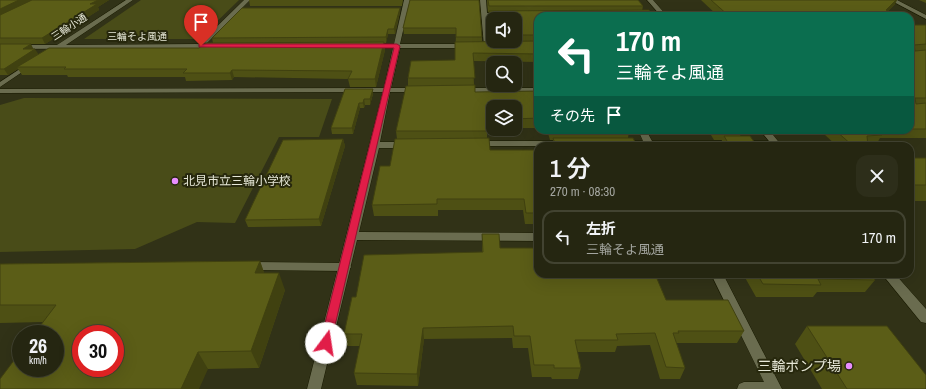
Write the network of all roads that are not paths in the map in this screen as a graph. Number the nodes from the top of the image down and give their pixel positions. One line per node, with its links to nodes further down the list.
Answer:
1 (130, 0): 18 (street, 三輪小通)
2 (246, 0): 7 (street)
3 (483, 0): 10 (street)
4 (650, 0): 9 (street)
5 (893, 0): 11 (street)
6 (403, 6): 15 (street)
7 (238, 9): 8 (street); 12 (street)
8 (246, 9)
9 (660, 12)
10 (484, 15): 16 (street)
11 (926, 17)
12 (201, 46): 13 (street, 三輪そよ風通); 18 (street, 三輪そよ風通)
13 (225, 46)
14 (366, 46): 15 (street)
15 (397, 46): 16 (street); 23 (street)
16 (486, 46)
17 (0, 47): 18 (street, 三輪そよ風通)
18 (58, 47): 19 (street, 三輪小通)
19 (45, 55)
20 (38, 59): 21 (street)
21 (0, 85)
22 (0, 90): 23 (street)
23 (386, 90): 24 (street); 31 (street)
24 (429, 90)
25 (452, 90): 26 (street)
26 (534, 90)
27 (767, 134): 28 (street)
28 (774, 142)
29 (469, 144): 30 (street)
30 (534, 144)
31 (375, 145): 32 (street); 33 (street)
32 (414, 145)
33 (352, 236): 34 (street); 36 (street)
34 (534, 236)
35 (238, 266): 36 (street)
36 (345, 267): 40 (street)
37 (719, 278): 41 (street)
38 (891, 278): 39 (street)
39 (926, 318)
40 (314, 389)
41 (744, 389)

